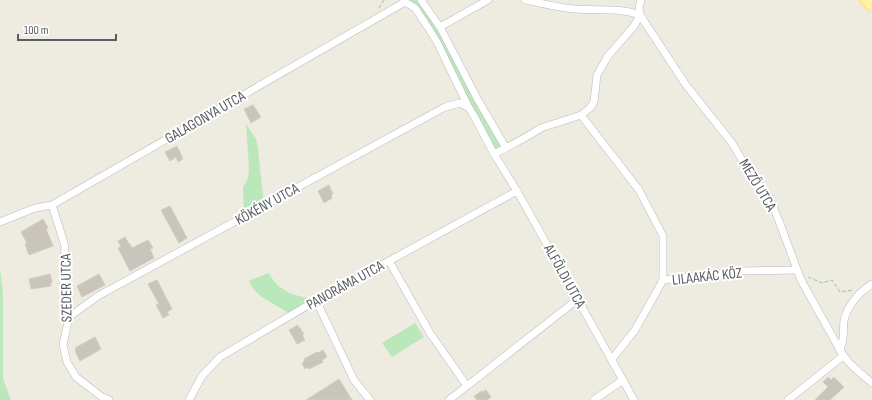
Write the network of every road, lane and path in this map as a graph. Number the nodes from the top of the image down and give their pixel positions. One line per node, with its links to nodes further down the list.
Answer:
1 (421, 0): 9 (street)
2 (488, 0): 9 (street)
3 (525, 0): 8 (street)
4 (641, 0): 8 (street)
5 (866, 0): 7 (main road)
6 (405, 1): 10 (street, ALFÖLDI UTCA); 15 (street, GALAGONYA UTCA)
7 (872, 6)
8 (640, 15): 11 (street); 18 (street, MEZŐ UTCA)
9 (440, 27): 12 (street)
10 (469, 108): 13 (street, ALFÖLDI UTCA); 25 (street, KÖKÉNY UTCA)
11 (580, 115): 12 (street); 20 (street)
12 (506, 148): 13 (street)
13 (494, 154): 14 (street, ALFÖLDI UTCA)
14 (517, 191): 17 (street, PANORÁMA UTCA); 23 (street, ALFÖLDI UTCA)
15 (52, 205): 16 (street, GALAGONYA UTCA); 25 (street, SZEDER UTCA)
16 (0, 222)
17 (389, 261): 24 (street, PANORÁMA UTCA); 30 (street)
18 (797, 270): 20 (street, LILAAKÁC KÖZ); 26 (street, MEZŐ UTCA)
19 (808, 277): 22 (path)
20 (664, 280): 27 (street, LILAAKÁC KÖZ)
21 (872, 284): 26 (street)
22 (840, 292)
23 (578, 299): 27 (street, ALFÖLDI UTCA); 30 (street)
24 (316, 300): 32 (street, PANORÁMA UTCA); 33 (street)
25 (69, 317): 31 (street, SZEDER UTCA)
26 (841, 353): 29 (street, MEZŐ UTCA); 37 (street)
27 (612, 359): 28 (street, ALFÖLDI UTCA)
28 (623, 380): 35 (street); 36 (street, ALFÖLDI UTCA)
29 (872, 383)
30 (467, 386): 34 (street)
31 (109, 400)
32 (190, 400)
33 (370, 400)
34 (449, 400)
35 (594, 400)
36 (634, 400)
37 (788, 400)

